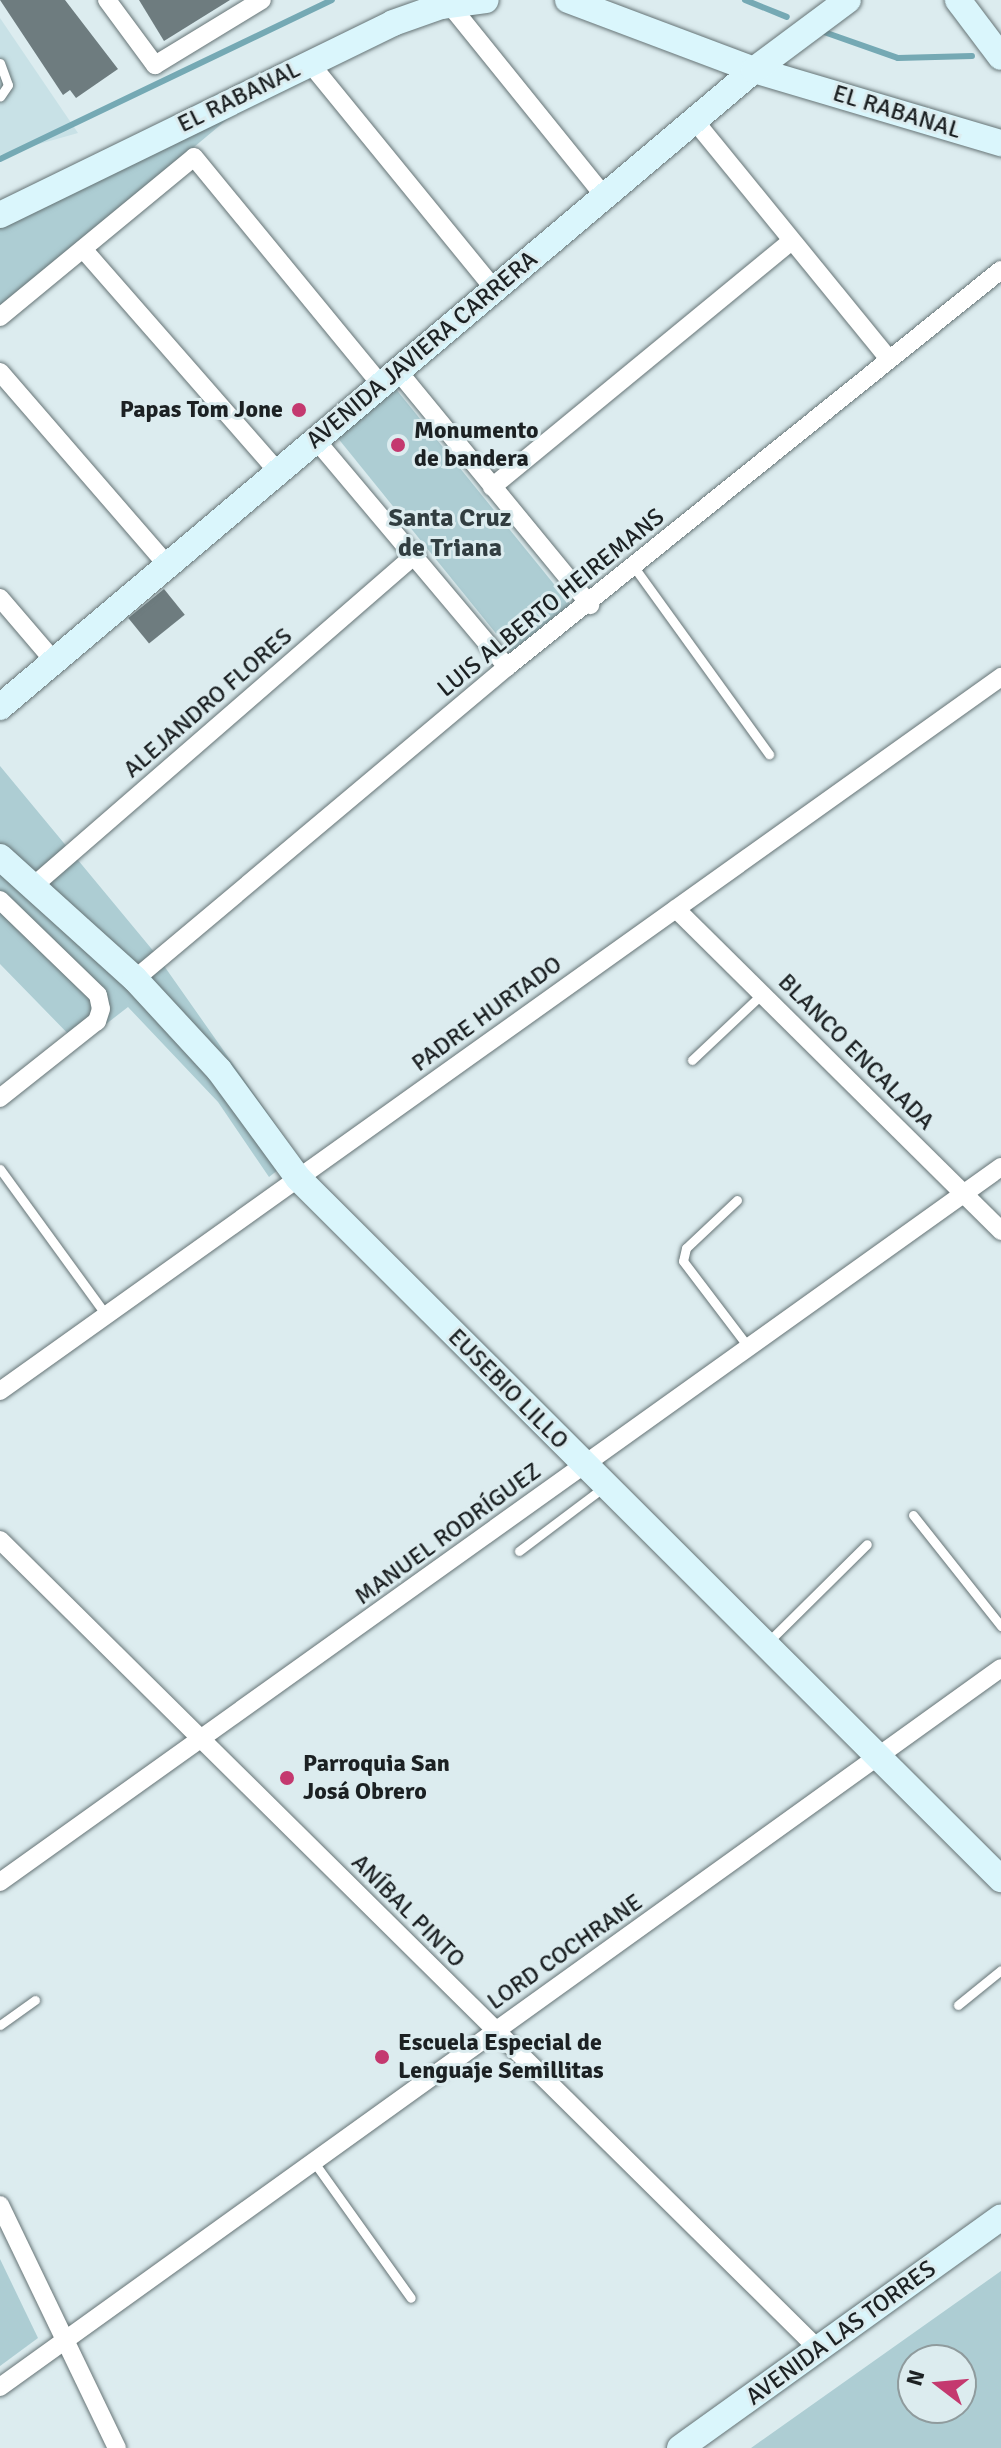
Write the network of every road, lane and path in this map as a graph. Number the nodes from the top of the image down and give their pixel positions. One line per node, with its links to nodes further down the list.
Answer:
1 (107, 0): 2 (street)
2 (262, 0)
3 (486, 0): 7 (street, EL RABANAL)
4 (568, 0): 11 (street, EL RABANAL)
5 (848, 0): 11 (street, AVENIDA JAVIERA CARRERA)
6 (958, 0): 8 (street)
7 (450, 5): 9 (street, EL RABANAL); 15 (street)
8 (1001, 57)
9 (309, 62): 16 (street, EL RABANAL); 20 (street)
10 (0, 63): 12 (lane)
11 (754, 70): 13 (street, AVENIDA JAVIERA CARRERA); 14 (street, EL RABANAL)
12 (0, 97)
13 (694, 120): 15 (street, AVENIDA JAVIERA CARRERA); 17 (street)
14 (1001, 143)
15 (604, 196): 20 (street, AVENIDA JAVIERA CARRERA)
16 (0, 215)
17 (789, 243): 22 (street); 27 (street)
18 (83, 249): 21 (street); 24 (street); 26 (street)
19 (1001, 270): 22 (street, LUIS ALBERTO HEIREMANS)
20 (494, 289): 24 (street, AVENIDA JAVIERA CARRERA)
21 (0, 317)
22 (887, 357): 30 (street, LUIS ALBERTO HEIREMANS)
23 (0, 372): 29 (street)
24 (389, 378): 25 (street, AVENIDA JAVIERA CARRERA); 27 (street)
25 (316, 440): 26 (street, AVENIDA JAVIERA CARRERA); 28 (street)
26 (278, 472): 29 (street, AVENIDA JAVIERA CARRERA)
27 (492, 487): 32 (street)
28 (416, 554): 34 (street); 40 (street, ALEJANDRO FLORES)
29 (167, 565): 33 (street, AVENIDA JAVIERA CARRERA)
30 (634, 567): 32 (street, LUIS ALBERTO HEIREMANS); 37 (lane)
31 (0, 598): 33 (street)
32 (590, 605): 34 (street, LUIS ALBERTO HEIREMANS)
33 (54, 661): 36 (street, AVENIDA JAVIERA CARRERA)
34 (507, 667): 45 (street, LUIS ALBERTO HEIREMANS)
35 (1001, 677): 42 (street, PADRE HURTADO)
36 (0, 707)
37 (769, 754)
38 (0, 857): 40 (street, EUSEBIO LILLO)
39 (0, 869): 40 (street, EUSEBIO LILLO)
40 (31, 888): 43 (street, EUSEBIO LILLO)
41 (0, 900): 44 (street)
42 (676, 909): 46 (street, BLANCO ENCALADA); 51 (street, PADRE HURTADO)
43 (76, 931): 44 (street); 45 (street, EUSEBIO LILLO)
44 (52, 950): 48 (street)
45 (135, 979): 51 (street, EUSEBIO LILLO)
46 (762, 994): 47 (lane); 52 (street, BLANCO ENCALADA)
47 (692, 1060)
48 (0, 1098)
49 (1001, 1167): 52 (street, MANUEL RODRÍGUEZ)
50 (0, 1169): 55 (lane)
51 (298, 1178): 55 (street, PADRE HURTADO); 58 (street, EUSEBIO LILLO)
52 (965, 1193): 54 (street, BLANCO ENCALADA); 56 (street, MANUEL RODRÍGUEZ)
53 (737, 1200): 56 (lane)
54 (1001, 1231)
55 (106, 1315): 57 (street, PADRE HURTADO)
56 (749, 1348): 58 (street, MANUEL RODRÍGUEZ)
57 (0, 1391)
58 (584, 1466): 59 (street, EUSEBIO LILLO); 67 (street, MANUEL RODRÍGUEZ)
59 (604, 1487): 63 (lane); 65 (street, EUSEBIO LILLO)
60 (913, 1515): 64 (lane)
61 (0, 1540): 67 (street, ANÍBAL PINTO)
62 (867, 1544): 65 (lane)
63 (519, 1551)
64 (1001, 1626)
65 (765, 1645): 68 (street, EUSEBIO LILLO)
66 (1001, 1668): 68 (street, LORD COCHRANE)
67 (201, 1740): 70 (street, MANUEL RODRÍGUEZ); 75 (street, ANÍBAL PINTO)
68 (879, 1757): 69 (street, EUSEBIO LILLO); 75 (street, LORD COCHRANE)
69 (1001, 1879)
70 (0, 1882)
71 (1001, 1970): 73 (lane)
72 (35, 2000): 74 (lane)
73 (958, 2005)
74 (0, 2025)
75 (495, 2031): 76 (street, LORD COCHRANE); 81 (street, ANÍBAL PINTO)
76 (316, 2165): 79 (lane); 80 (street, LORD COCHRANE)
77 (0, 2205): 80 (street)
78 (1001, 2217): 81 (street, AVENIDA LAS TORRES)
79 (411, 2298)
80 (64, 2339): 82 (street, LORD COCHRANE); 83 (street)
81 (818, 2349): 84 (street, AVENIDA LAS TORRES)
82 (0, 2387)
83 (117, 2448)
84 (680, 2448)

